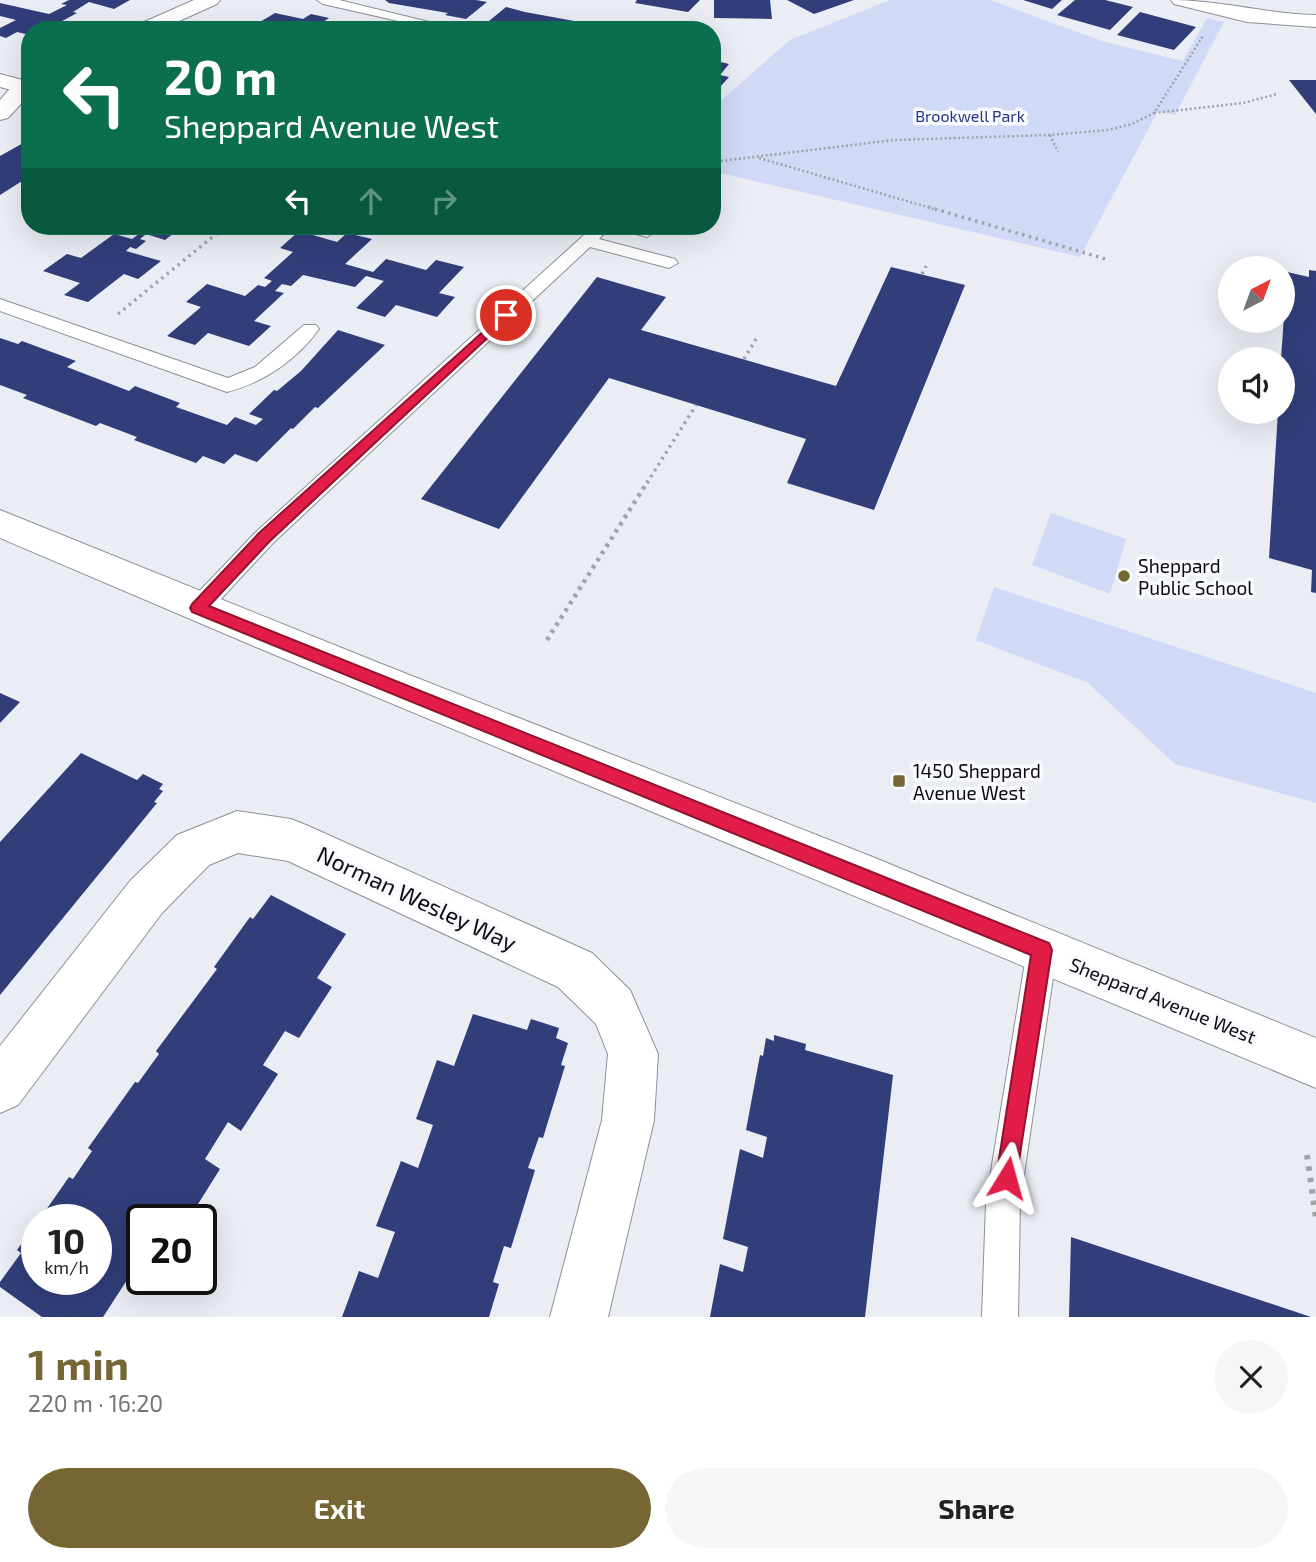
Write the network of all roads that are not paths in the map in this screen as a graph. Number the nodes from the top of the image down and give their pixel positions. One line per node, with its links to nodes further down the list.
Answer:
1 (210, 0): 4 (street)
2 (323, 0): 5 (lane)
3 (1181, 0): 6 (street)
4 (162, 21)
5 (416, 21)
6 (1316, 22)
7 (0, 80): 8 (street)
8 (21, 86)
9 (21, 90): 11 (street)
10 (21, 94): 12 (street)
11 (0, 96)
12 (0, 113)
13 (593, 235): 14 (lane)
14 (587, 241): 15 (lane); 19 (lane)
15 (669, 264)
16 (0, 305): 17 (lane)
17 (310, 329)
18 (0, 523): 19 (street, Sheppard Avenue West)
19 (198, 608): 20 (street, Sheppard Avenue West)
20 (1042, 950): 21 (street, Sheppard Avenue West); 24 (lane)
21 (1316, 1063)
22 (0, 1087): 23 (street, Norman Wesley Way)
23 (579, 1317)
24 (1000, 1317)

